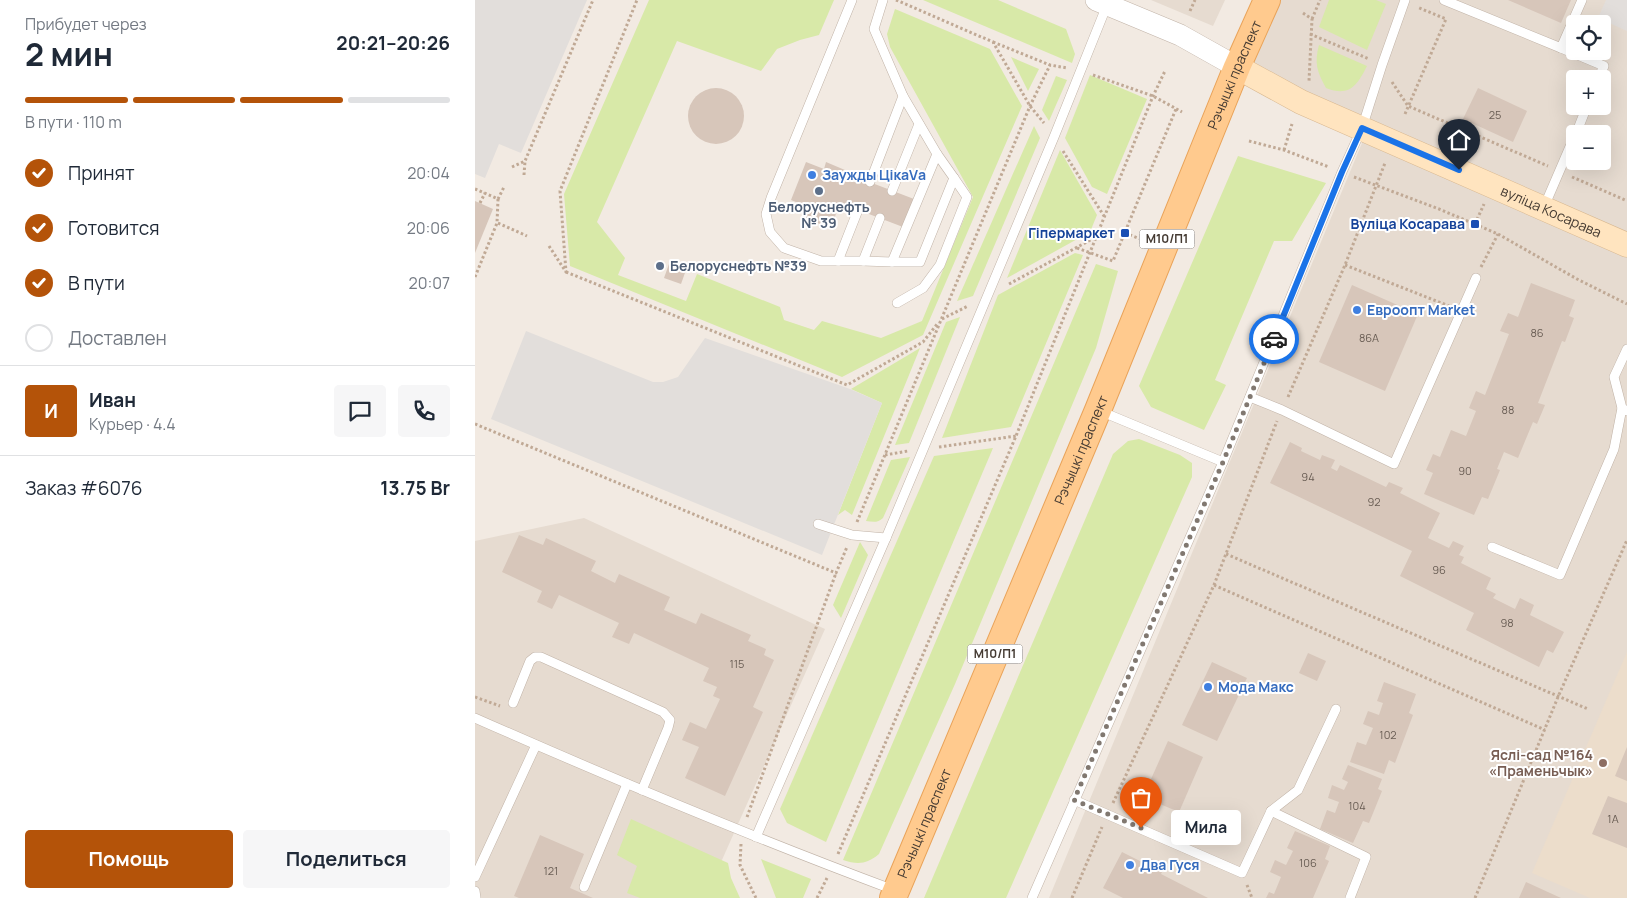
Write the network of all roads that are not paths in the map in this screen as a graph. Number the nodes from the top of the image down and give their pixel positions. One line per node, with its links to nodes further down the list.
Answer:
1 (852, 0): 23 (lane)
2 (883, 0): 11 (lane)
3 (1267, 0): 9 (main road, Рэчыцкі праспект / М10/П1)
4 (1445, 0): 8 (lane)
5 (1582, 0): 8 (lane)
6 (1405, 1): 13 (lane)
7 (1113, 4): 9 (street, вуліца Косарава); 34 (lane)
8 (1561, 48): 10 (lane)
9 (1237, 67): 13 (main road, вуліца Косарава); 30 (main road, Рэчыцкі праспект / М10/П1)
10 (1602, 70)
11 (903, 96): 12 (lane); 17 (lane)
12 (919, 124): 14 (lane); 18 (lane)
13 (1362, 128): 19 (main road, вуліца Косарава); 29 (lane)
14 (937, 154): 16 (lane); 25 (lane)
15 (1566, 157): 19 (lane)
16 (954, 178): 25 (lane); 27 (lane)
17 (870, 182)
18 (891, 191)
19 (1544, 207): 22 (main road, вуліца Косарава)
20 (859, 210): 23 (lane)
21 (880, 218): 24 (lane)
22 (1627, 245)
23 (838, 261): 24 (lane)
24 (863, 261): 25 (lane)
25 (892, 262)
26 (1475, 278): 29 (lane)
27 (897, 303)
28 (1627, 349): 31 (lane)
29 (1250, 397): 32 (lane)
30 (1098, 410): 32 (lane); 48 (main road, Рэчыцкі праспект / М10/П1)
31 (1625, 410): 35 (lane)
32 (1223, 462): 42 (lane)
33 (818, 524): 34 (lane)
34 (886, 538): 44 (lane)
35 (1492, 547)
36 (513, 703): 41 (lane)
37 (1336, 710): 43 (lane)
38 (475, 718): 39 (lane)
39 (536, 745): 40 (lane); 45 (lane)
40 (627, 784): 41 (lane); 46 (lane)
41 (642, 790): 44 (lane)
42 (1074, 800): 43 (lane); 50 (lane)
43 (1271, 811): 51 (lane)
44 (756, 837): 48 (lane)
45 (475, 877)
46 (584, 887)
47 (475, 891): 49 (lane)
48 (895, 895)
49 (476, 898)
50 (1031, 898)
51 (1350, 898)

